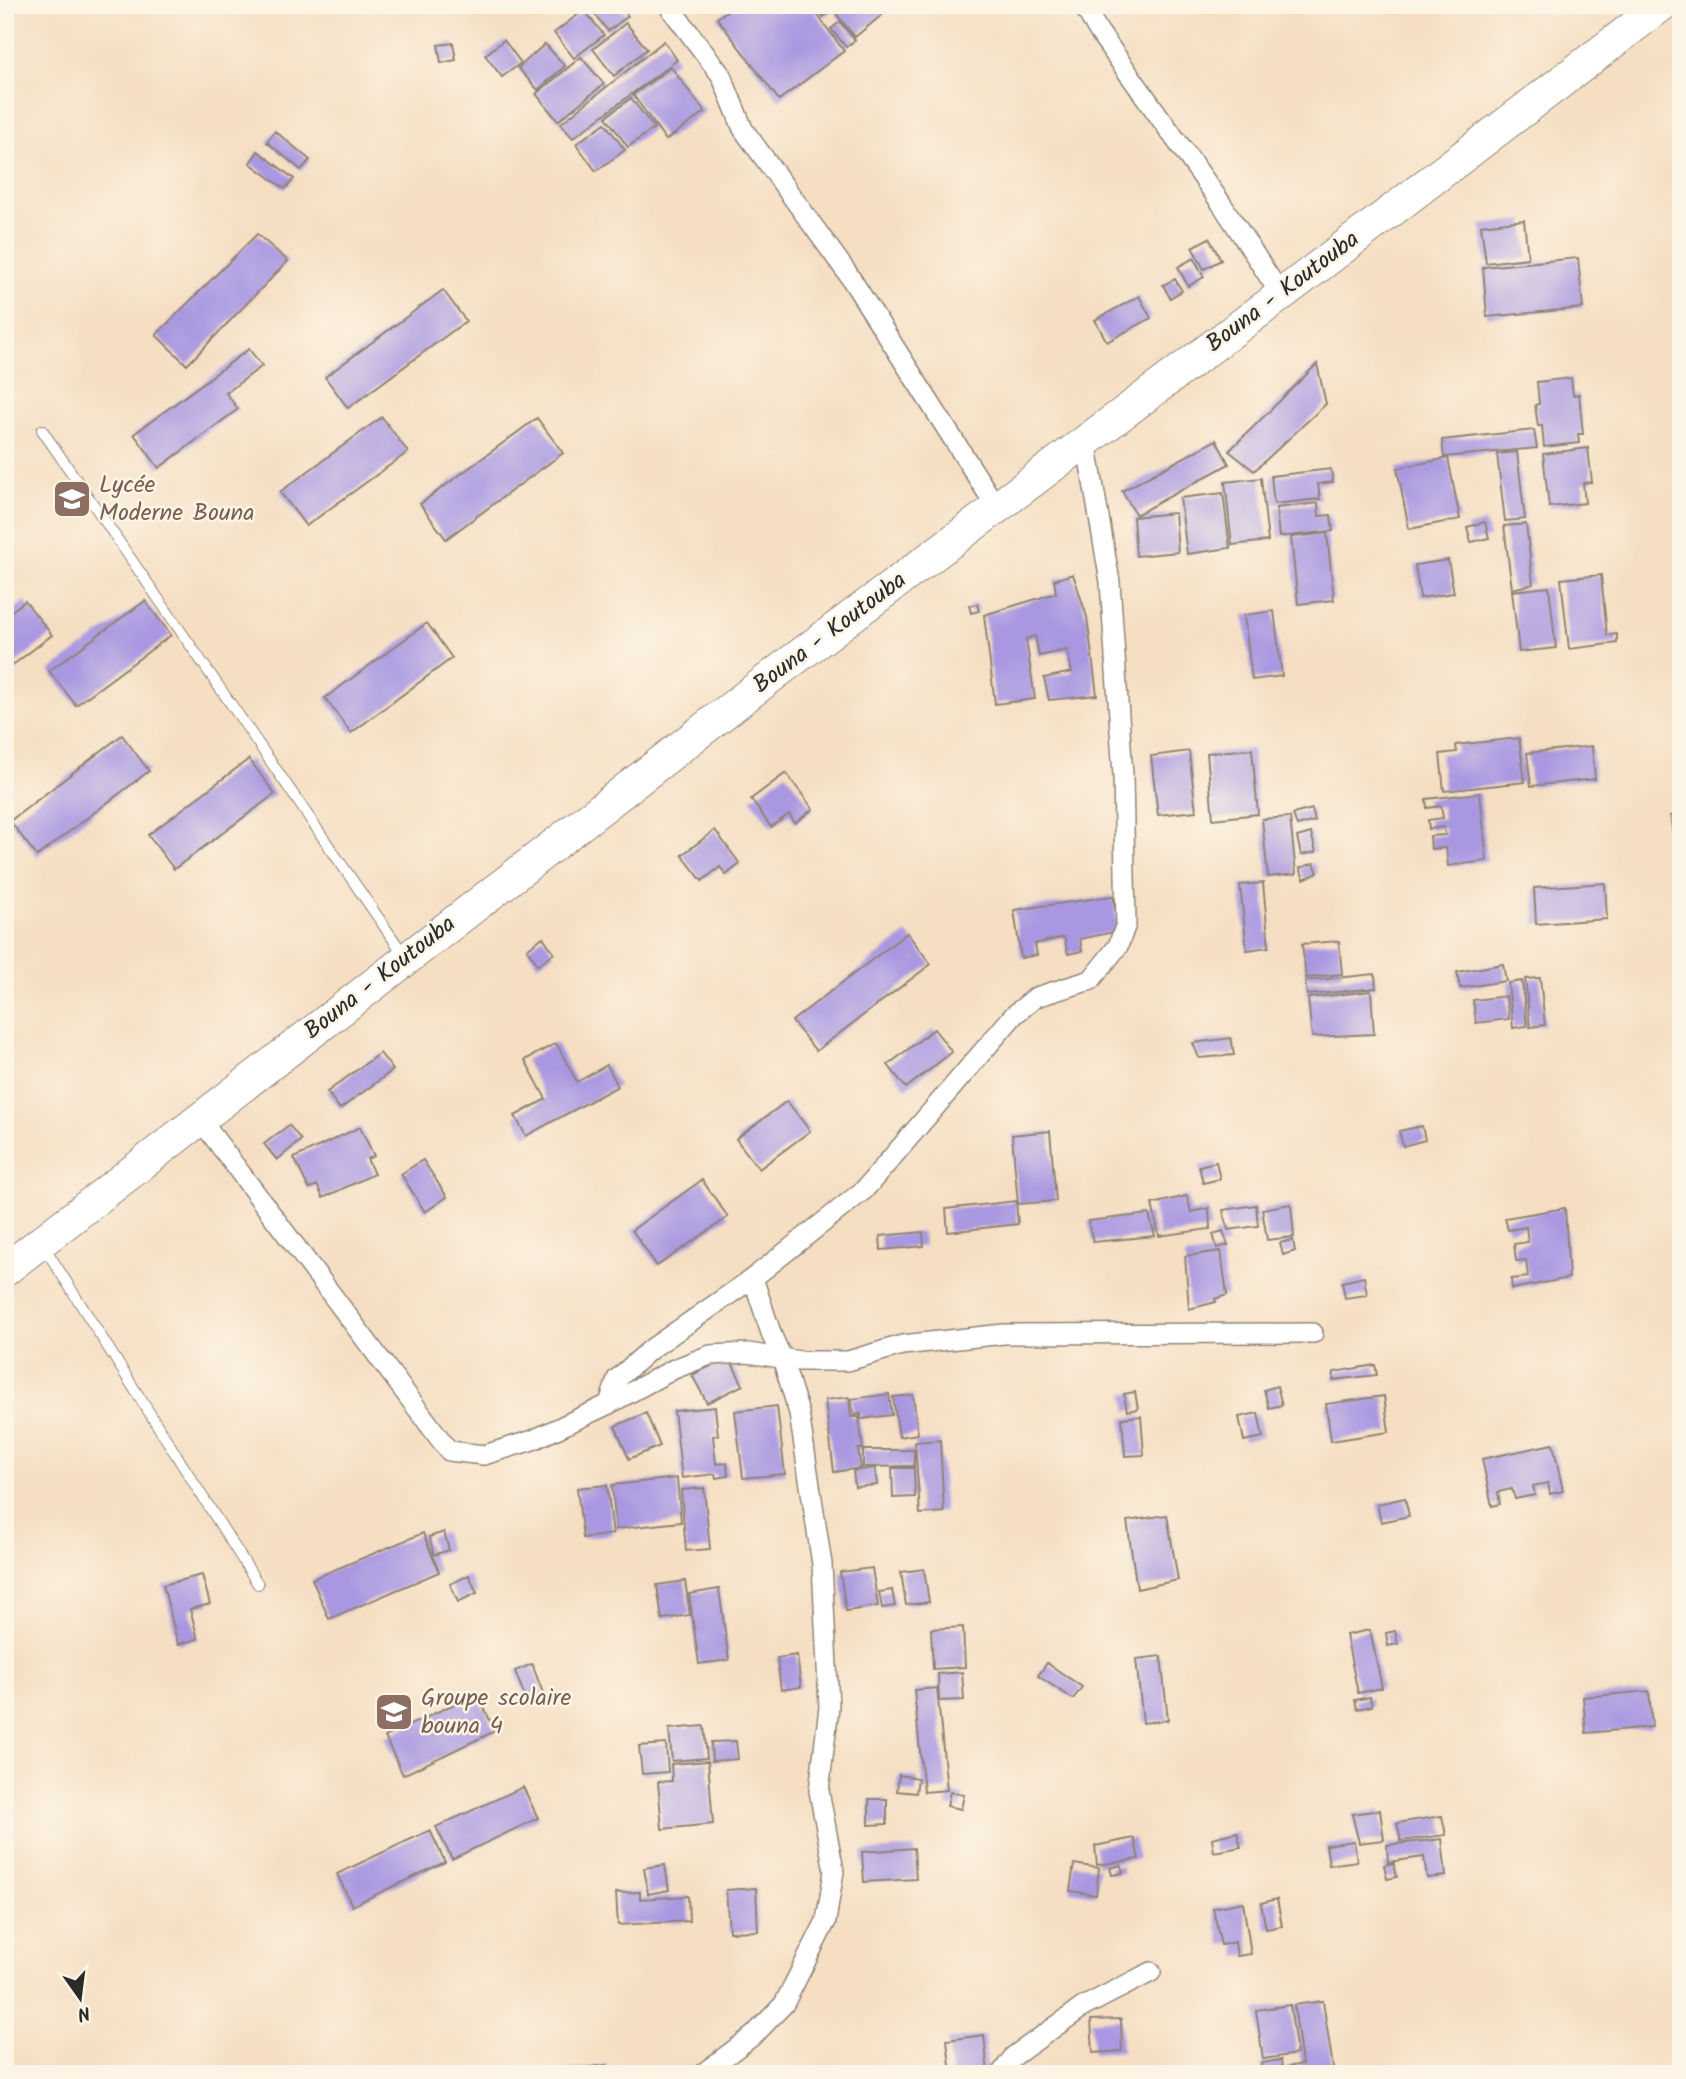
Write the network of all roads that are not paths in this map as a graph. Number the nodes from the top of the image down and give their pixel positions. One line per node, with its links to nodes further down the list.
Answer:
1 (668, 5): 7 (street)
2 (1083, 5): 4 (street)
3 (1661, 5): 4 (main road, Bouna - Koutouba)
4 (1281, 295): 6 (main road, Bouna - Koutouba)
5 (41, 430): 8 (lane)
6 (1086, 440): 7 (main road, Bouna - Koutouba); 12 (street)
7 (997, 508): 8 (main road, Bouna - Koutouba)
8 (406, 958): 9 (main road, Bouna - Koutouba)
9 (200, 1119): 10 (main road, Bouna - Koutouba); 15 (street)
10 (41, 1242): 11 (main road, Bouna - Koutouba); 16 (lane)
11 (5, 1270)
12 (753, 1278): 14 (street); 15 (street)
13 (1313, 1333): 14 (street)
14 (782, 1358): 15 (street); 18 (street)
15 (609, 1404)
16 (258, 1584)
17 (1151, 1972): 19 (street)
18 (702, 2074)
19 (1001, 2074)

